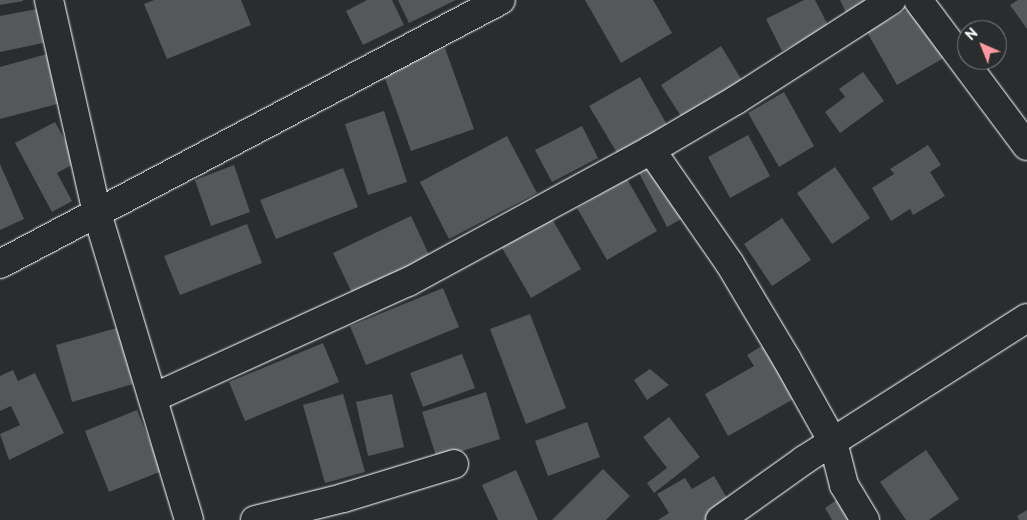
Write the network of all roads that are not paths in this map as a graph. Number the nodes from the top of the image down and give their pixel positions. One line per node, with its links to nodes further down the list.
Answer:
1 (49, 0): 7 (street)
2 (501, 0): 7 (street)
3 (892, 0): 6 (street)
4 (918, 0): 5 (street)
5 (1027, 146)
6 (651, 150): 10 (street); 11 (street)
7 (97, 213): 8 (street); 10 (street)
8 (0, 264)
9 (1027, 318): 11 (street)
10 (153, 398): 13 (street)
11 (833, 442): 15 (street); 16 (street)
12 (454, 464): 14 (street)
13 (189, 520)
14 (256, 520)
15 (720, 520)
16 (865, 520)

